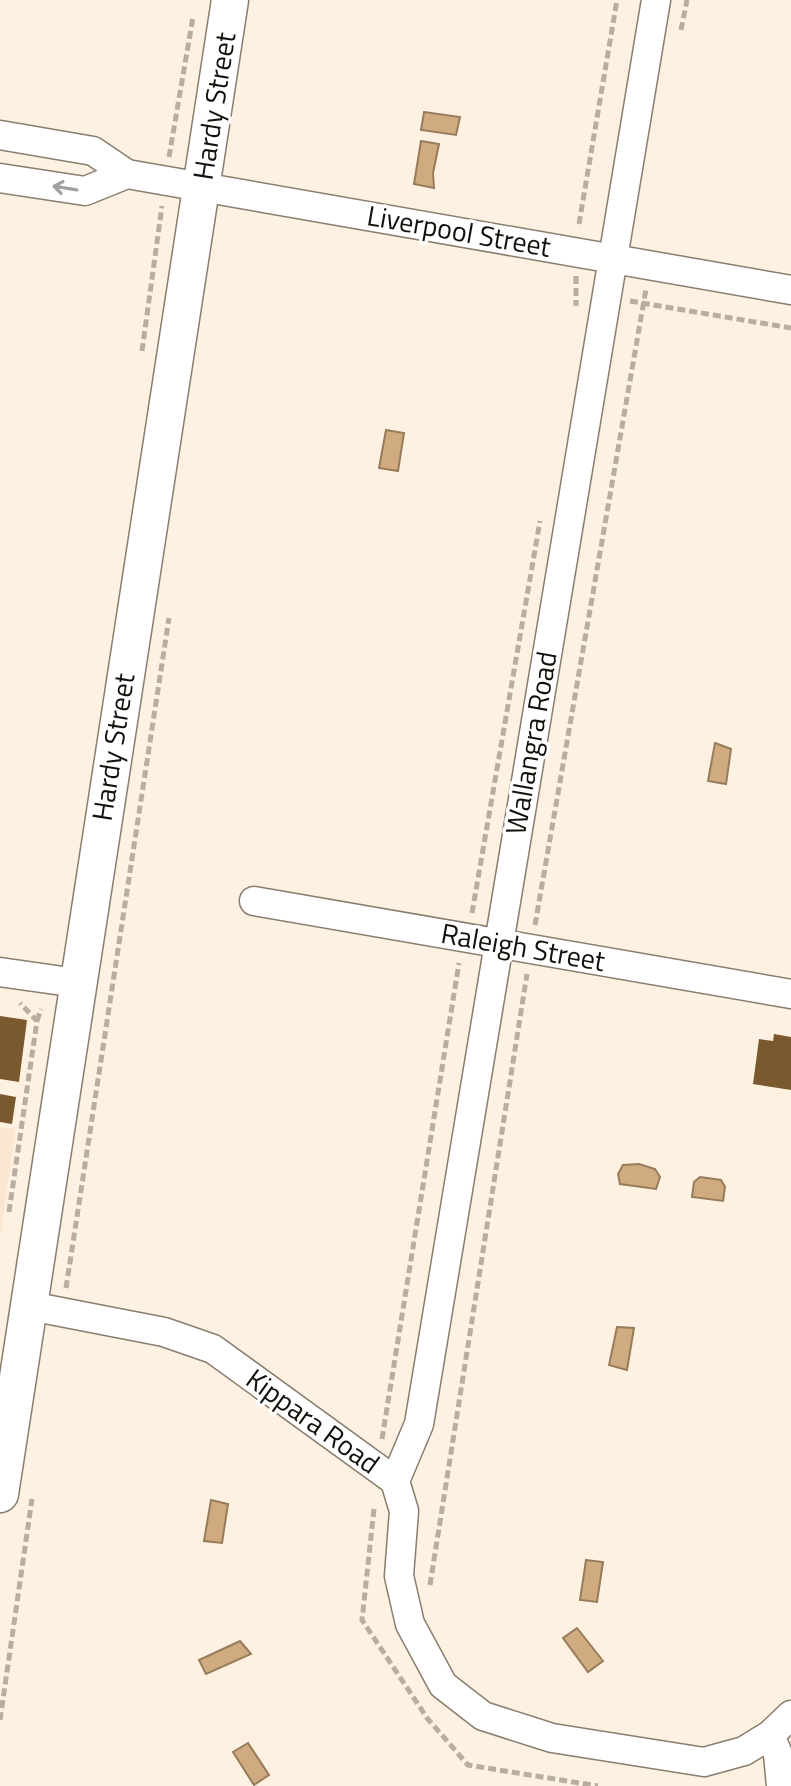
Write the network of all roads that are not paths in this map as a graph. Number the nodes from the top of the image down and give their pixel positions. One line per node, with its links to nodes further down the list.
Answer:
1 (230, 0): 6 (street, Hardy Street)
2 (656, 0): 7 (street, Wallangra Road)
3 (0, 135): 4 (street, Liverpool Street)
4 (127, 174): 5 (street, one-way to 5); 6 (street, Liverpool Street)
5 (0, 178)
6 (202, 186): 7 (street, Liverpool Street); 12 (street, Hardy Street)
7 (615, 258): 8 (street, Liverpool Street); 10 (street, Wallangra Road)
8 (791, 290)
9 (254, 901): 10 (street, Raleigh Street)
10 (496, 942): 13 (street, Raleigh Street); 15 (street, Wallangra Road)
11 (0, 972): 12 (street)
12 (77, 983): 14 (street, Hardy Street)
13 (791, 994)
14 (30, 1306): 15 (street, Kippara Road); 16 (street, Hardy Street)
15 (395, 1481): 18 (street, Kippara Road)
16 (0, 1494)
17 (791, 1715): 18 (street, Kippara Road)
18 (770, 1735): 19 (street)
19 (781, 1786)

